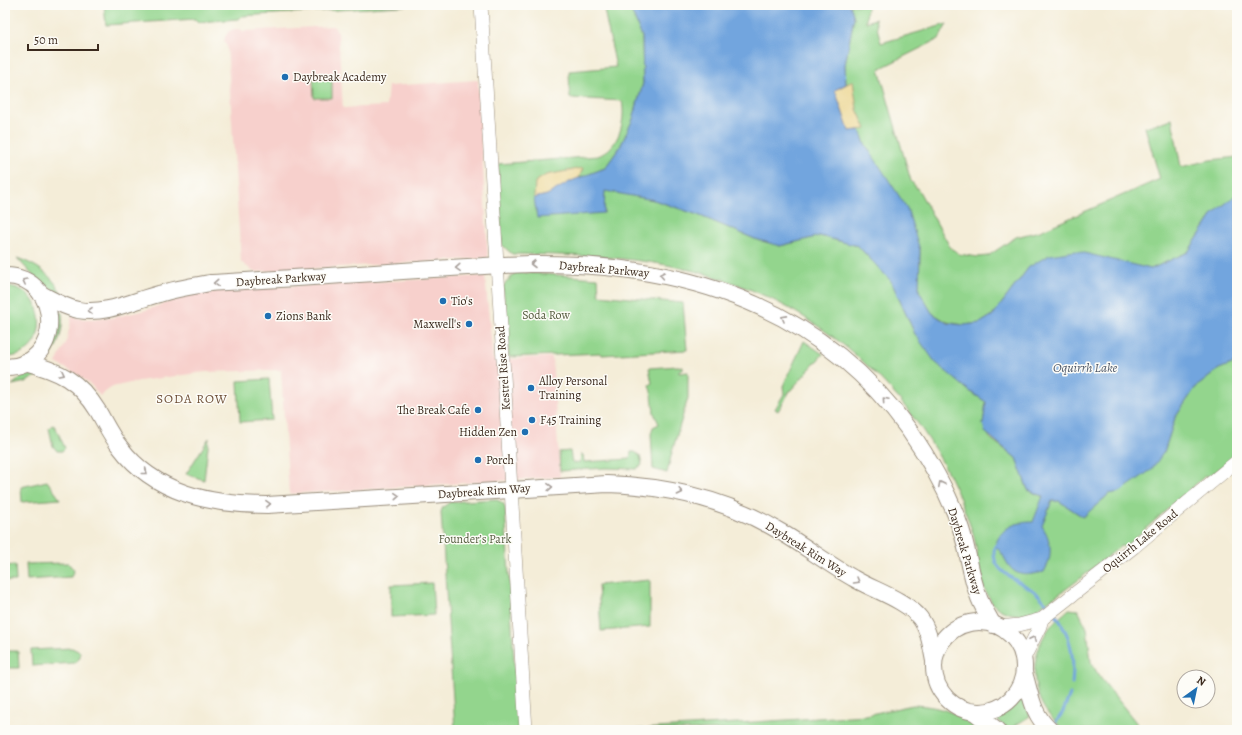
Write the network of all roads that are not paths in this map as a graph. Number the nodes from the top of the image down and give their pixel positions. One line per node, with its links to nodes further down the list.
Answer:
1 (481, 5): 2 (street, Kestrel Rise Road)
2 (497, 266): 4 (main road, Daybreak Parkway, one-way to 4); 8 (street, Kestrel Rise Road); 10 (main road, Daybreak Parkway, one-way to 2)
3 (5, 276): 4 (main road, one-way to 3)
4 (41, 294): 5 (main road)
5 (25, 362): 6 (main road); 8 (main road, Daybreak Rim Way, one-way to 8)
6 (5, 367)
7 (1237, 461): 9 (street, Oquirrh Lake Road)
8 (511, 489): 11 (main road, Daybreak Rim Way, one-way to 11); 14 (street, Kestrel Rise Road)
9 (1042, 619): 10 (street, Oquirrh Lake Road); 12 (street, one-way to 9)
10 (997, 626): 11 (main road); 12 (main road)
11 (934, 661): 13 (main road)
12 (1024, 666): 13 (main road); 16 (main road)
13 (974, 712): 15 (main road)
14 (526, 730)
15 (997, 730)
16 (1050, 730)

